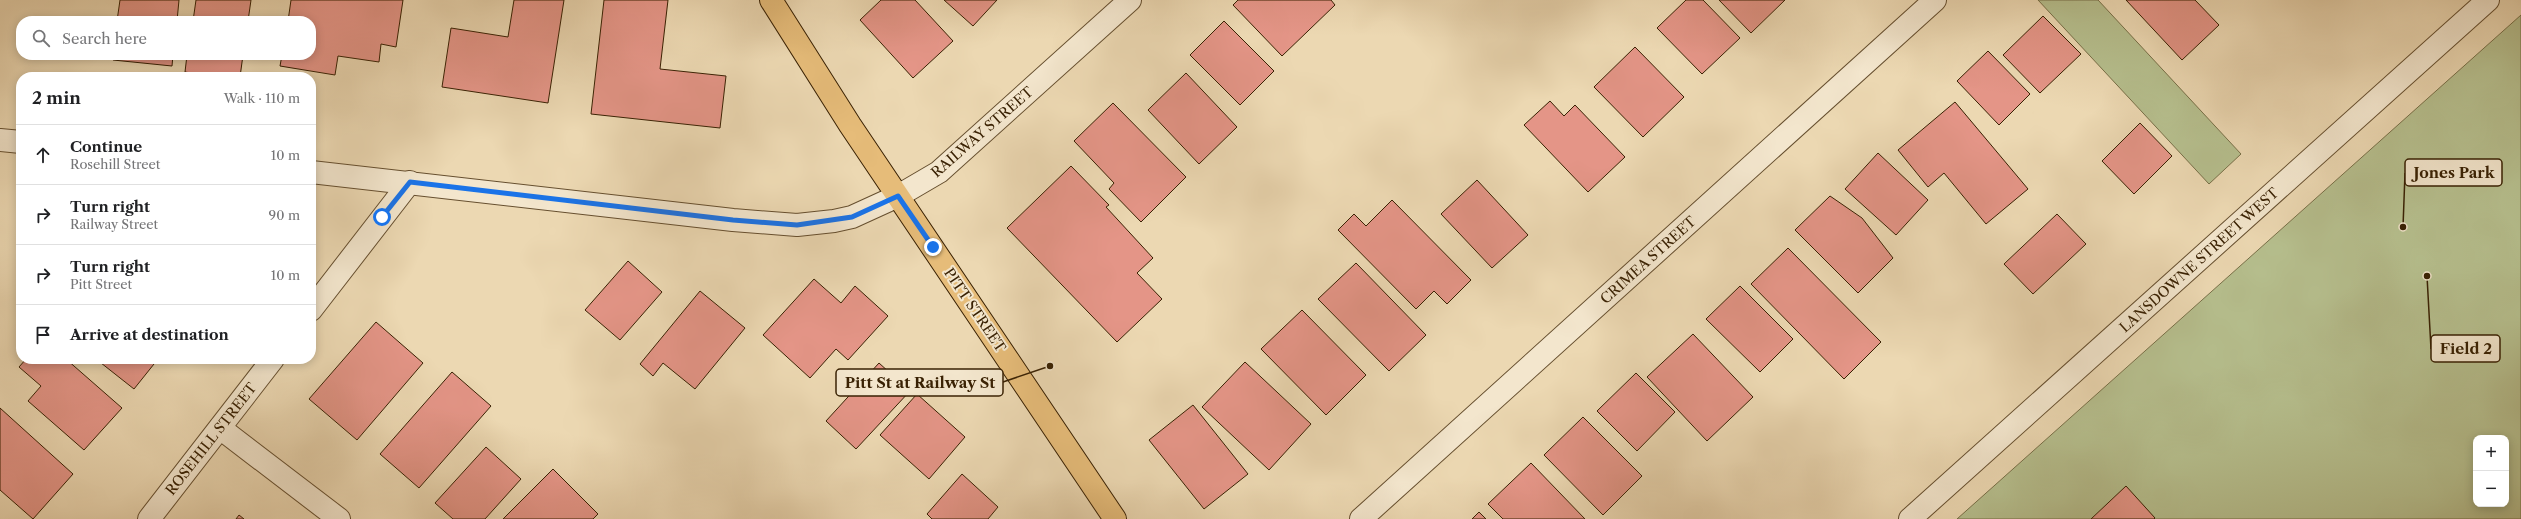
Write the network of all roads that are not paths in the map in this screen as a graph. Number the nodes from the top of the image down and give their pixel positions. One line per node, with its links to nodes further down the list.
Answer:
1 (771, 0): 9 (main road, PITT STREET)
2 (1130, 0): 9 (street, RAILWAY STREET)
3 (1935, 0): 16 (street, CRIMEA STREET)
4 (2488, 0): 17 (street, LANSDOWNE STREET WEST)
5 (0, 140): 6 (street)
6 (16, 142)
7 (316, 173): 8 (street, RAILWAY STREET)
8 (410, 182): 9 (street, RAILWAY STREET); 10 (street)
9 (898, 196): 15 (main road, PITT STREET)
10 (316, 304)
11 (269, 364): 12 (street, ROSEHILL STREET)
12 (220, 428): 13 (street, ROSEHILL STREET); 14 (street)
13 (149, 519)
14 (339, 519)
15 (1115, 519)
16 (1361, 519)
17 (1910, 519)

